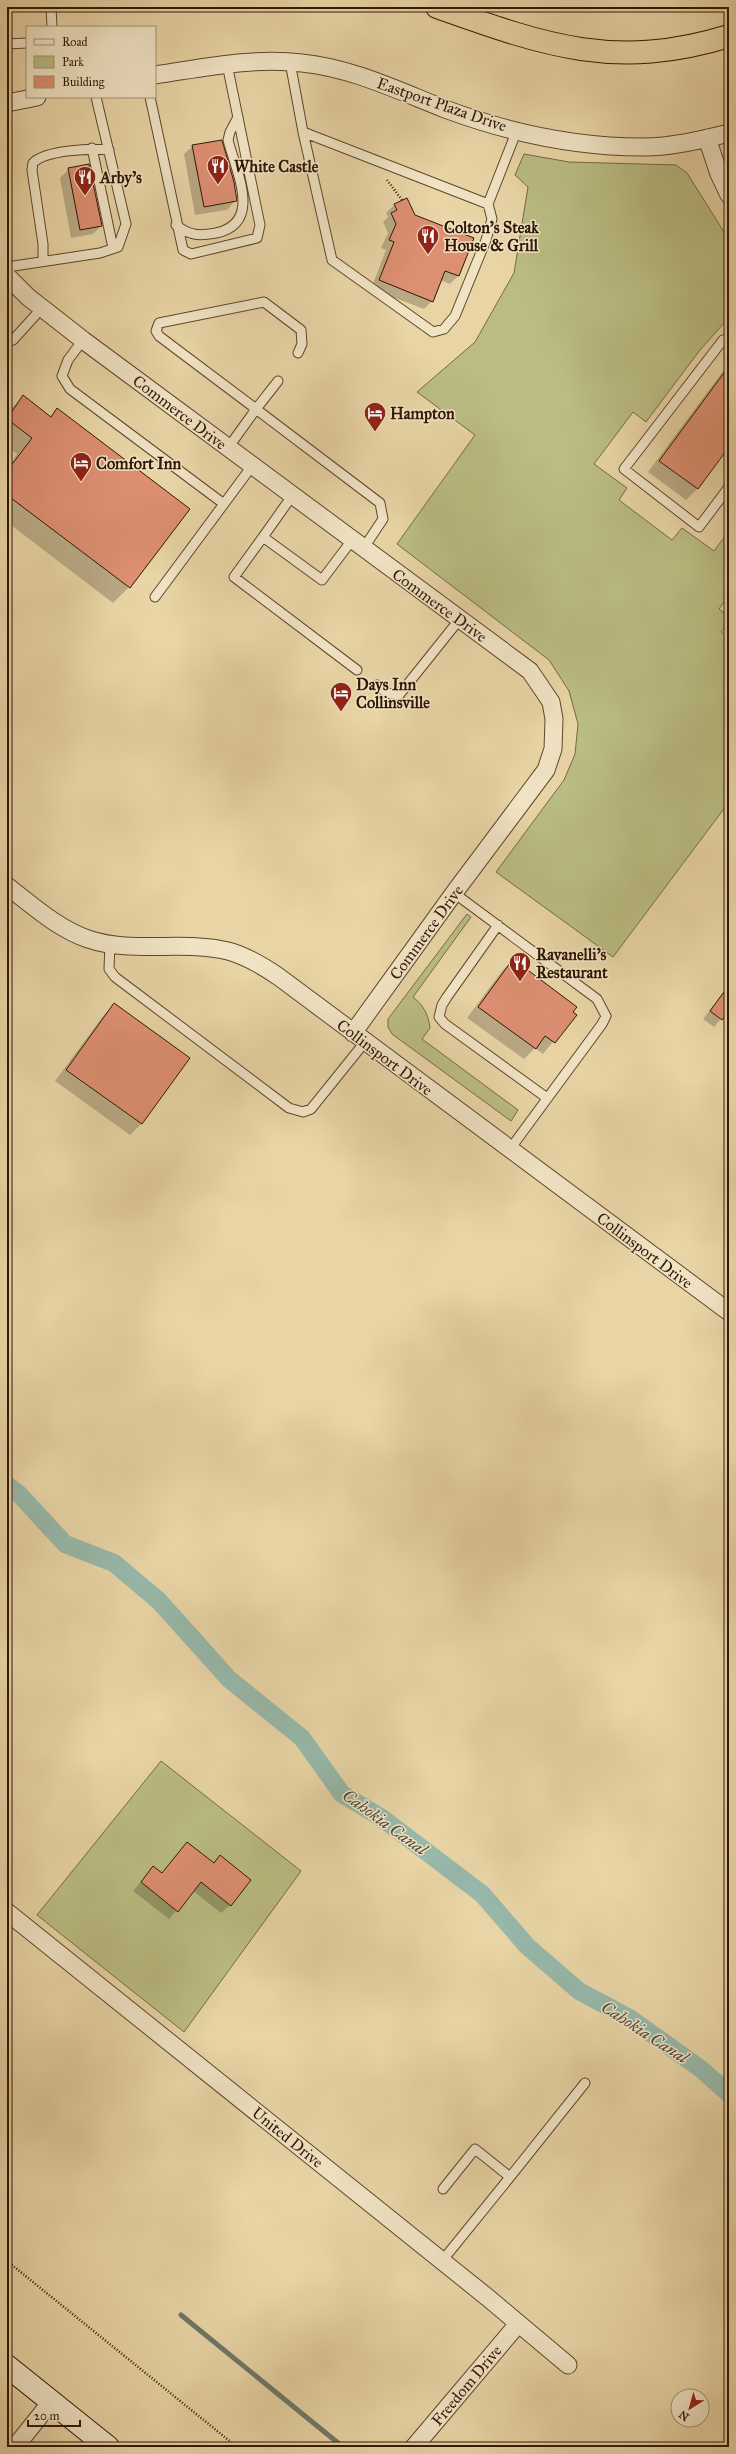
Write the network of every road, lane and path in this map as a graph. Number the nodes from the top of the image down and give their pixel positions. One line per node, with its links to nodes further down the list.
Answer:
1 (51, 7): 3 (lane)
2 (437, 7): 4 (highway)
3 (52, 26)
4 (729, 36)
5 (26, 43): 6 (lane)
6 (7, 44)
7 (290, 62): 8 (street, Eastport Plaza Drive); 15 (street, Eastport Plaza Drive); 16 (lane)
8 (227, 64): 9 (street, Eastport Plaza Drive); 14 (lane)
9 (156, 75)
10 (32, 98): 13 (street)
11 (96, 98): 20 (lane)
12 (150, 98): 25 (lane)
13 (7, 103)
14 (238, 117): 25 (lane); 25 (lane)
15 (517, 130): 18 (street, Eastport Plaza Drive); 24 (lane)
16 (302, 132): 24 (lane); 24 (lane)
17 (729, 133): 18 (street, Eastport Plaza Drive)
18 (708, 138): 22 (street)
19 (92, 148): 20 (lane); 26 (lane); 27 (lane)
20 (109, 150): 26 (lane)
21 (384, 177): 23 (path)
22 (729, 195)
23 (402, 200)
24 (488, 204)
25 (176, 225)
26 (116, 247): 27 (lane)
27 (43, 261): 28 (lane)
28 (7, 267)
29 (7, 276): 30 (street, Commerce Drive)
30 (42, 308): 31 (lane); 33 (street, Commerce Drive)
31 (10, 338): 34 (lane)
32 (729, 339): 40 (lane)
33 (83, 340): 38 (street, Commerce Drive); 42 (lane)
34 (7, 348)
35 (298, 353): 37 (lane)
36 (278, 381): 37 (lane)
37 (256, 409): 38 (lane); 44 (lane)
38 (228, 448): 39 (street, Commerce Drive)
39 (252, 466): 41 (street, Commerce Drive); 42 (lane)
40 (729, 487)
41 (292, 496): 43 (lane); 44 (street, Commerce Drive)
42 (224, 504): 45 (lane)
43 (263, 537): 44 (lane); 47 (lane)
44 (358, 545): 46 (street, Commerce Drive)
45 (155, 597)
46 (459, 620): 48 (lane); 50 (street, Commerce Drive)
47 (357, 670)
48 (377, 685)
49 (7, 886): 52 (street, Collinsport Drive)
50 (454, 893): 51 (lane); 53 (street, Commerce Drive)
51 (498, 925): 54 (lane); 54 (lane)
52 (110, 943): 53 (street, Collinsport Drive); 53 (lane)
53 (359, 1037): 55 (street, Collinsport Drive)
54 (547, 1098): 55 (lane)
55 (510, 1149): 56 (street, Collinsport Drive)
56 (729, 1312)
57 (7, 1912): 62 (street, United Drive)
58 (585, 2083): 59 (lane)
59 (510, 2177): 60 (lane); 62 (lane)
60 (443, 2188)
61 (7, 2261): 69 (path)
62 (442, 2261): 63 (street, United Drive)
63 (518, 2324): 64 (street, United Drive); 70 (street, Freedom Drive)
64 (568, 2365)
65 (7, 2366): 66 (main road)
66 (51, 2402): 67 (street); 68 (main road)
67 (14, 2447)
68 (108, 2447)
69 (237, 2447)
70 (414, 2447)

